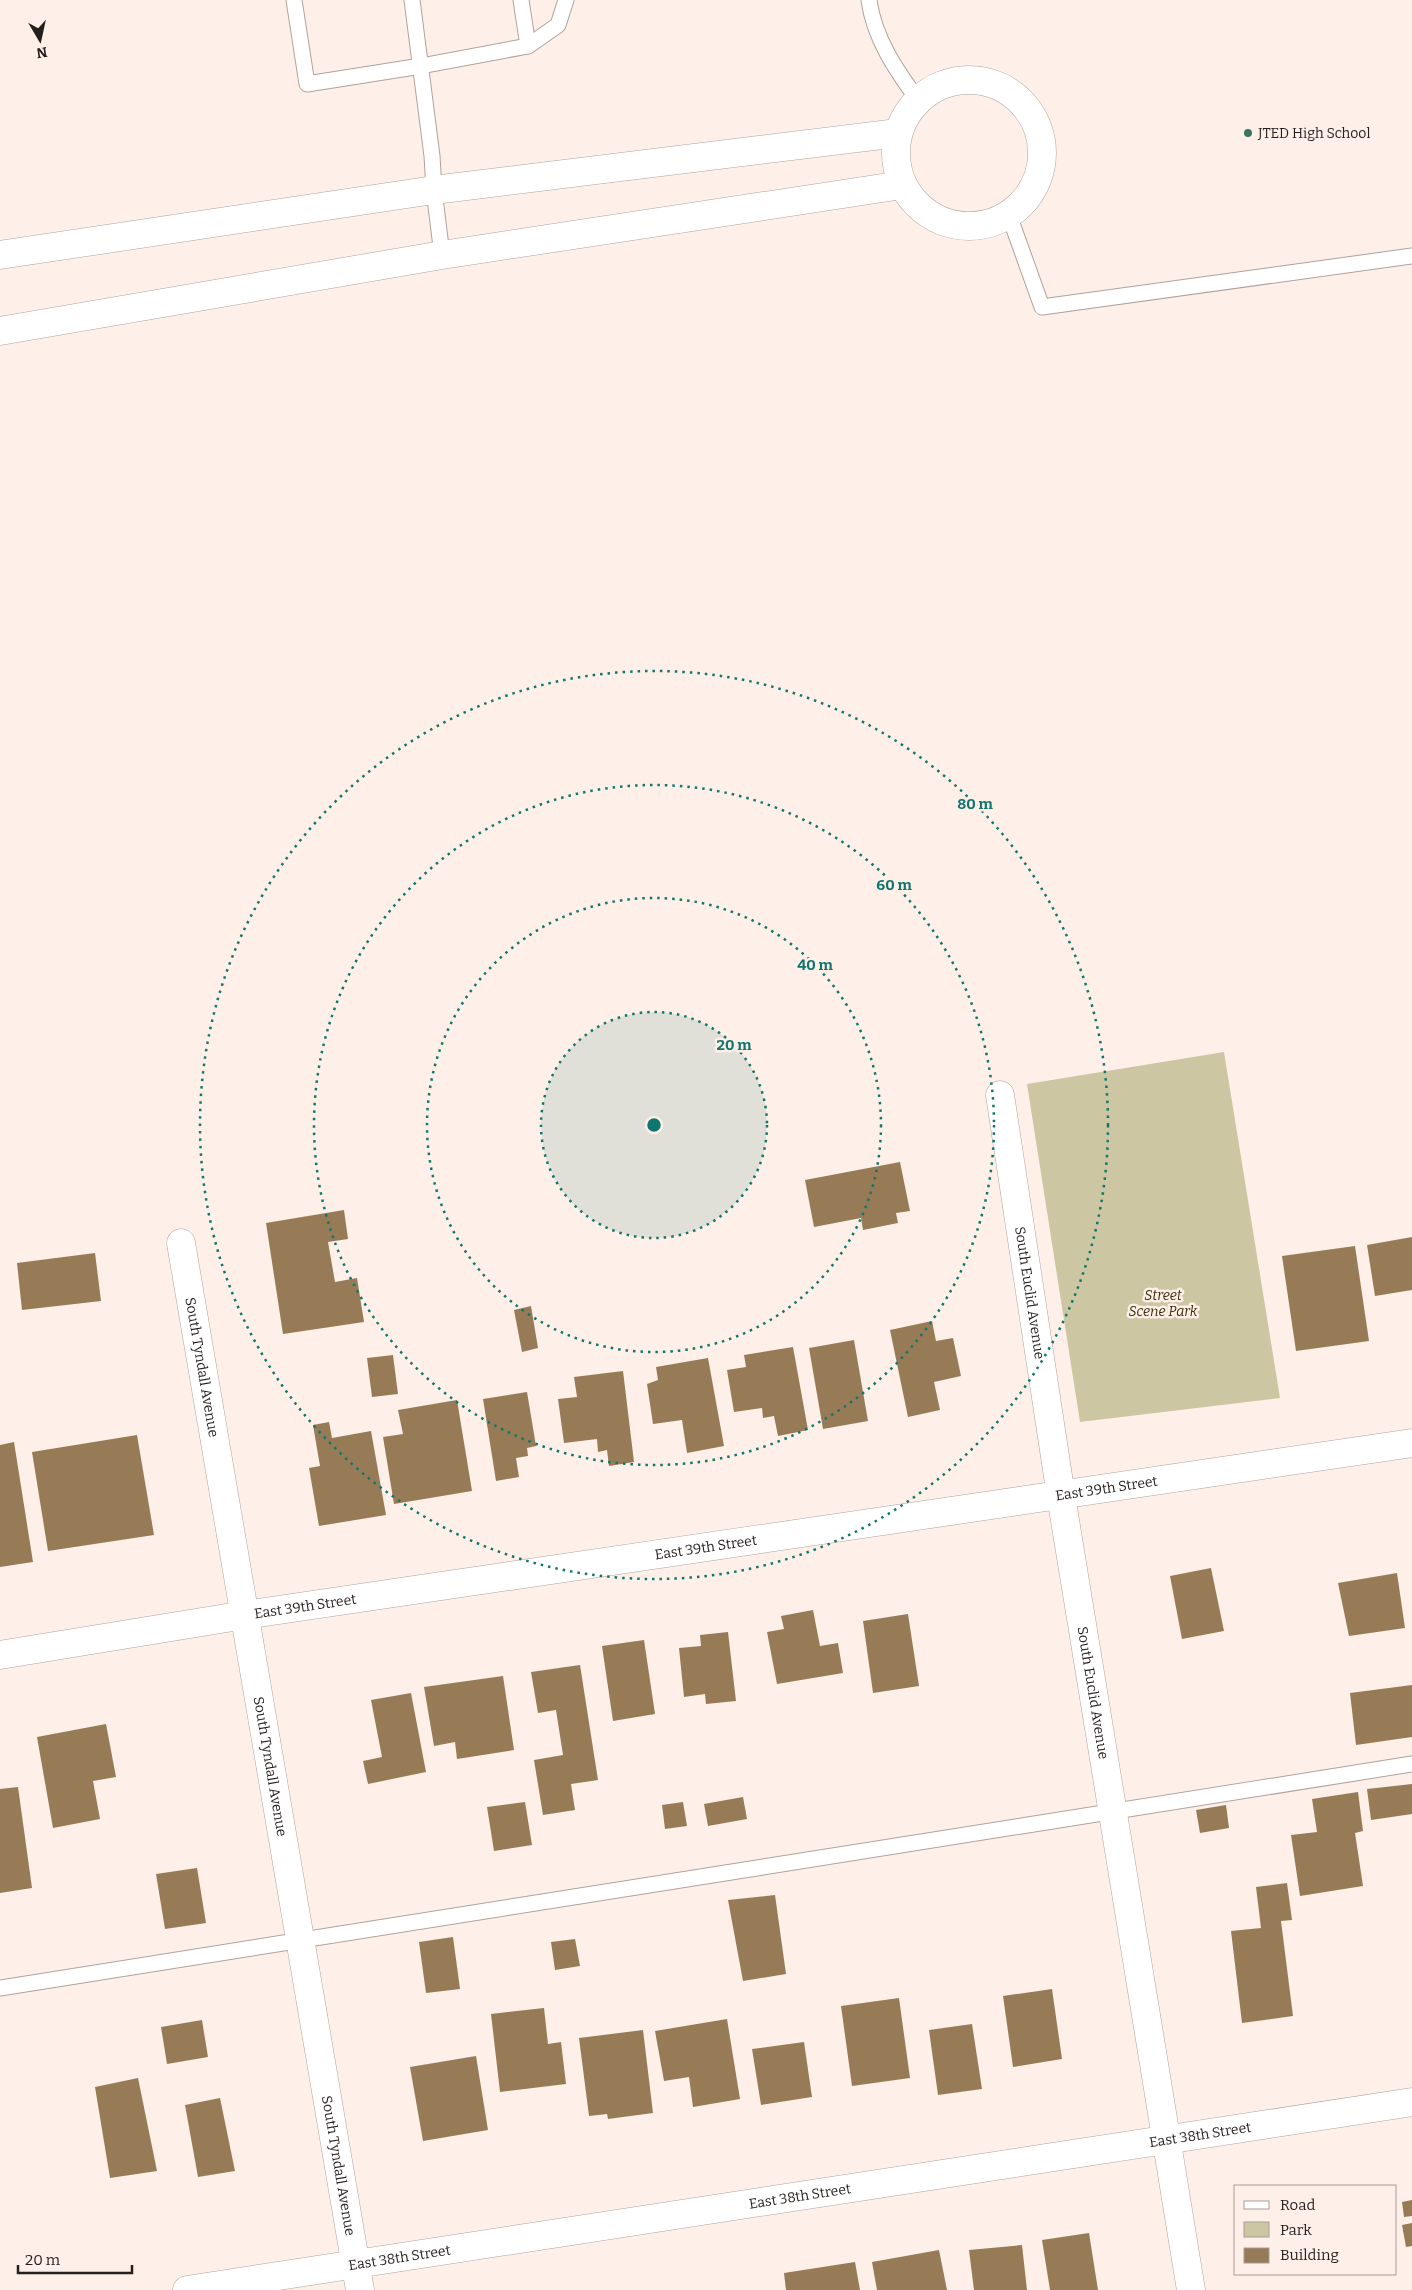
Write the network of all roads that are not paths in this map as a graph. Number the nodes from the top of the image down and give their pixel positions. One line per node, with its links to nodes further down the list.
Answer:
1 (294, 0): 7 (lane)
2 (412, 0): 7 (lane)
3 (521, 0): 6 (lane)
4 (566, 0): 6 (lane)
5 (869, 0): 8 (lane)
6 (528, 46): 7 (lane)
7 (421, 66): 11 (lane)
8 (918, 100): 9 (street); 12 (street)
9 (898, 134): 10 (street); 11 (street)
10 (902, 185): 12 (street); 14 (street)
11 (434, 190): 13 (street); 14 (lane)
12 (1009, 215): 15 (lane)
13 (0, 255)
14 (442, 255): 16 (street)
15 (1412, 256)
16 (0, 331)
17 (1000, 1095): 20 (street, South Euclid Avenue)
18 (181, 1243): 21 (street, South Tyndall Avenue)
19 (1412, 1443): 20 (street, East 39th Street)
20 (1061, 1496): 21 (street, East 39th Street); 24 (street, South Euclid Avenue)
21 (245, 1614): 22 (street, East 39th Street); 25 (street, South Tyndall Avenue)
22 (0, 1655)
23 (1412, 1764): 24 (lane)
24 (1113, 1811): 25 (lane); 28 (street, South Euclid Avenue)
25 (300, 1939): 26 (lane); 29 (street, South Tyndall Avenue)
26 (0, 1988)
27 (1412, 2102): 28 (street, East 38th Street)
28 (1167, 2139): 29 (street, East 38th Street); 32 (street, South Euclid Avenue)
29 (356, 2263): 30 (street, East 38th Street); 31 (street, South Tyndall Avenue)
30 (187, 2290)
31 (360, 2290)
32 (1191, 2290)

